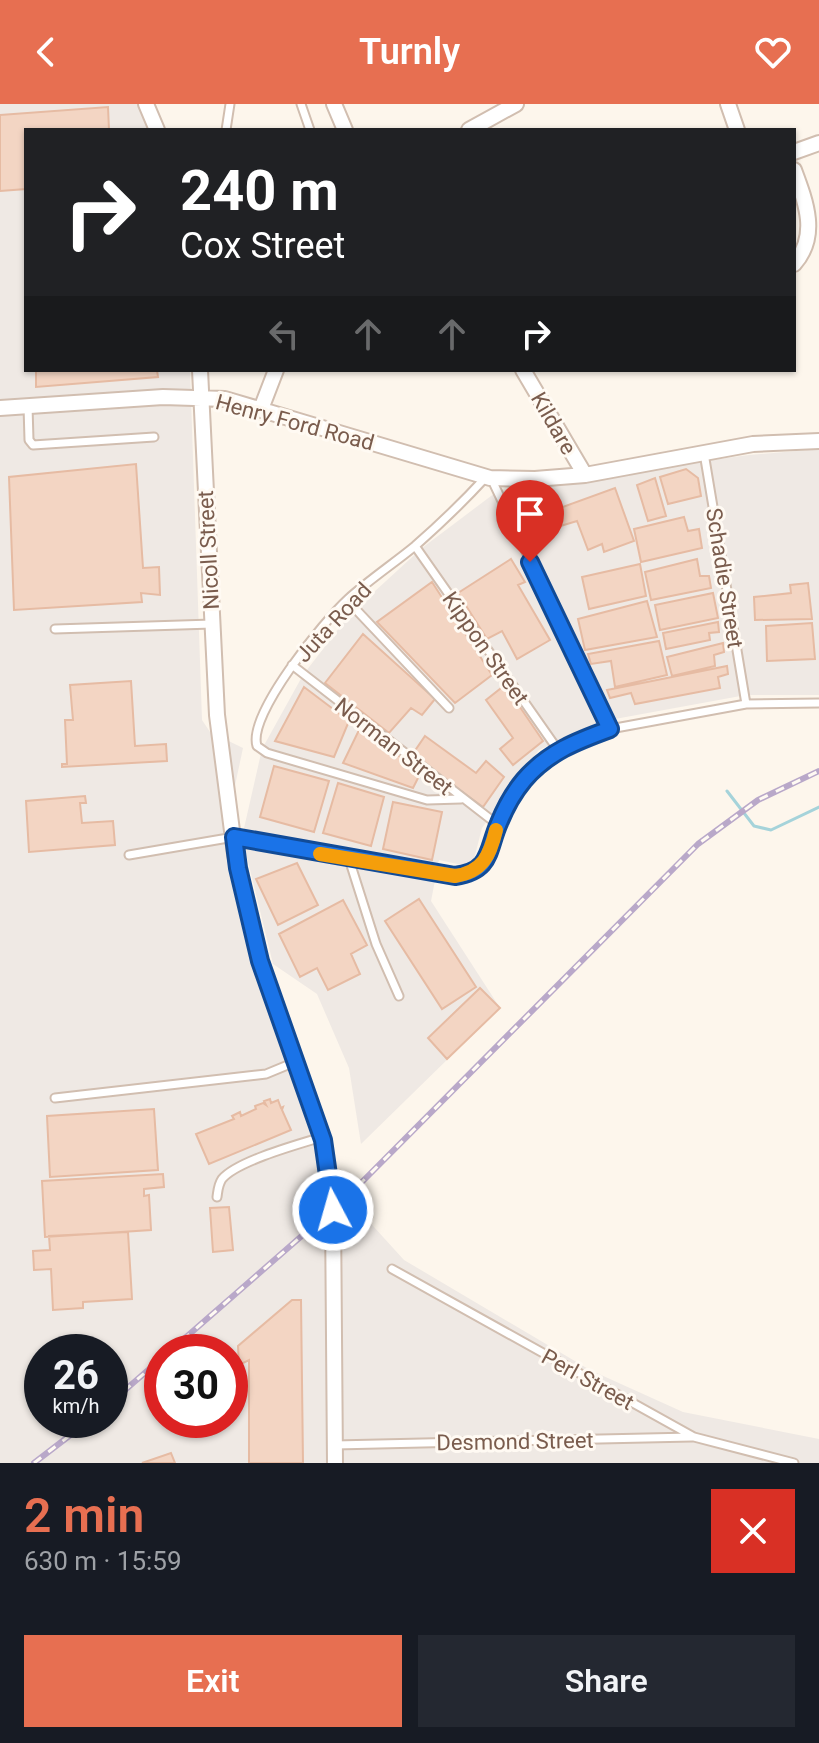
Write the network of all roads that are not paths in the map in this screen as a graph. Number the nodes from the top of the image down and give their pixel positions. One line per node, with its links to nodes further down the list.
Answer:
1 (146, 104): 8 (street)
2 (230, 104): 9 (lane)
3 (311, 104): 7 (lane)
4 (334, 104): 11 (street)
5 (516, 104): 12 (street)
6 (728, 104): 13 (street)
7 (302, 106): 10 (lane)
8 (156, 128)
9 (226, 128)
10 (309, 128)
11 (344, 128)
12 (473, 128)
13 (736, 128)
14 (819, 143): 15 (street)
15 (796, 151)
16 (796, 176): 17 (street)
17 (796, 261)
18 (200, 372): 21 (street, Nicoll Street)
19 (275, 372): 24 (street)
20 (524, 372): 28 (street, Kildare)
21 (201, 397): 22 (street, Henry Ford Road); 24 (street, Henry Ford Road); 32 (street, Nicoll Street)
22 (28, 406): 23 (street, Henry Ford Road); 25 (lane)
23 (0, 408)
24 (261, 409): 29 (street, Henry Ford Road)
25 (154, 437)
26 (819, 441): 27 (street)
27 (704, 453): 28 (street); 36 (lane, Schadie Street)
28 (585, 475): 29 (street)
29 (488, 477): 30 (lane, Juta Road); 38 (lane)
30 (415, 546): 31 (lane, Juta Road); 39 (lane, Kippon Street)
31 (347, 600): 34 (lane, Juta Road); 37 (lane)
32 (212, 624): 33 (lane); 42 (street, Nicoll Street)
33 (55, 629)
34 (292, 665): 40 (lane, Norman Street); 40 (lane, Juta Road)
35 (819, 703): 36 (lane)
36 (746, 704): 38 (lane)
37 (449, 708)
38 (610, 729): 39 (lane)
39 (558, 750): 41 (lane)
40 (461, 799): 41 (lane, Norman Street)
41 (498, 825): 44 (lane)
42 (234, 837): 43 (lane); 44 (lane); 46 (street)
43 (129, 855)
44 (349, 859): 45 (lane)
45 (399, 996)
46 (295, 1062): 47 (lane); 48 (street)
47 (55, 1098)
48 (322, 1137): 49 (lane); 52 (street)
49 (217, 1197)
50 (392, 1269): 51 (lane, Perl Street)
51 (694, 1437): 52 (lane, Desmond Street); 54 (lane, Perl Street)
52 (335, 1445): 53 (street)
53 (335, 1463)
54 (794, 1463)

